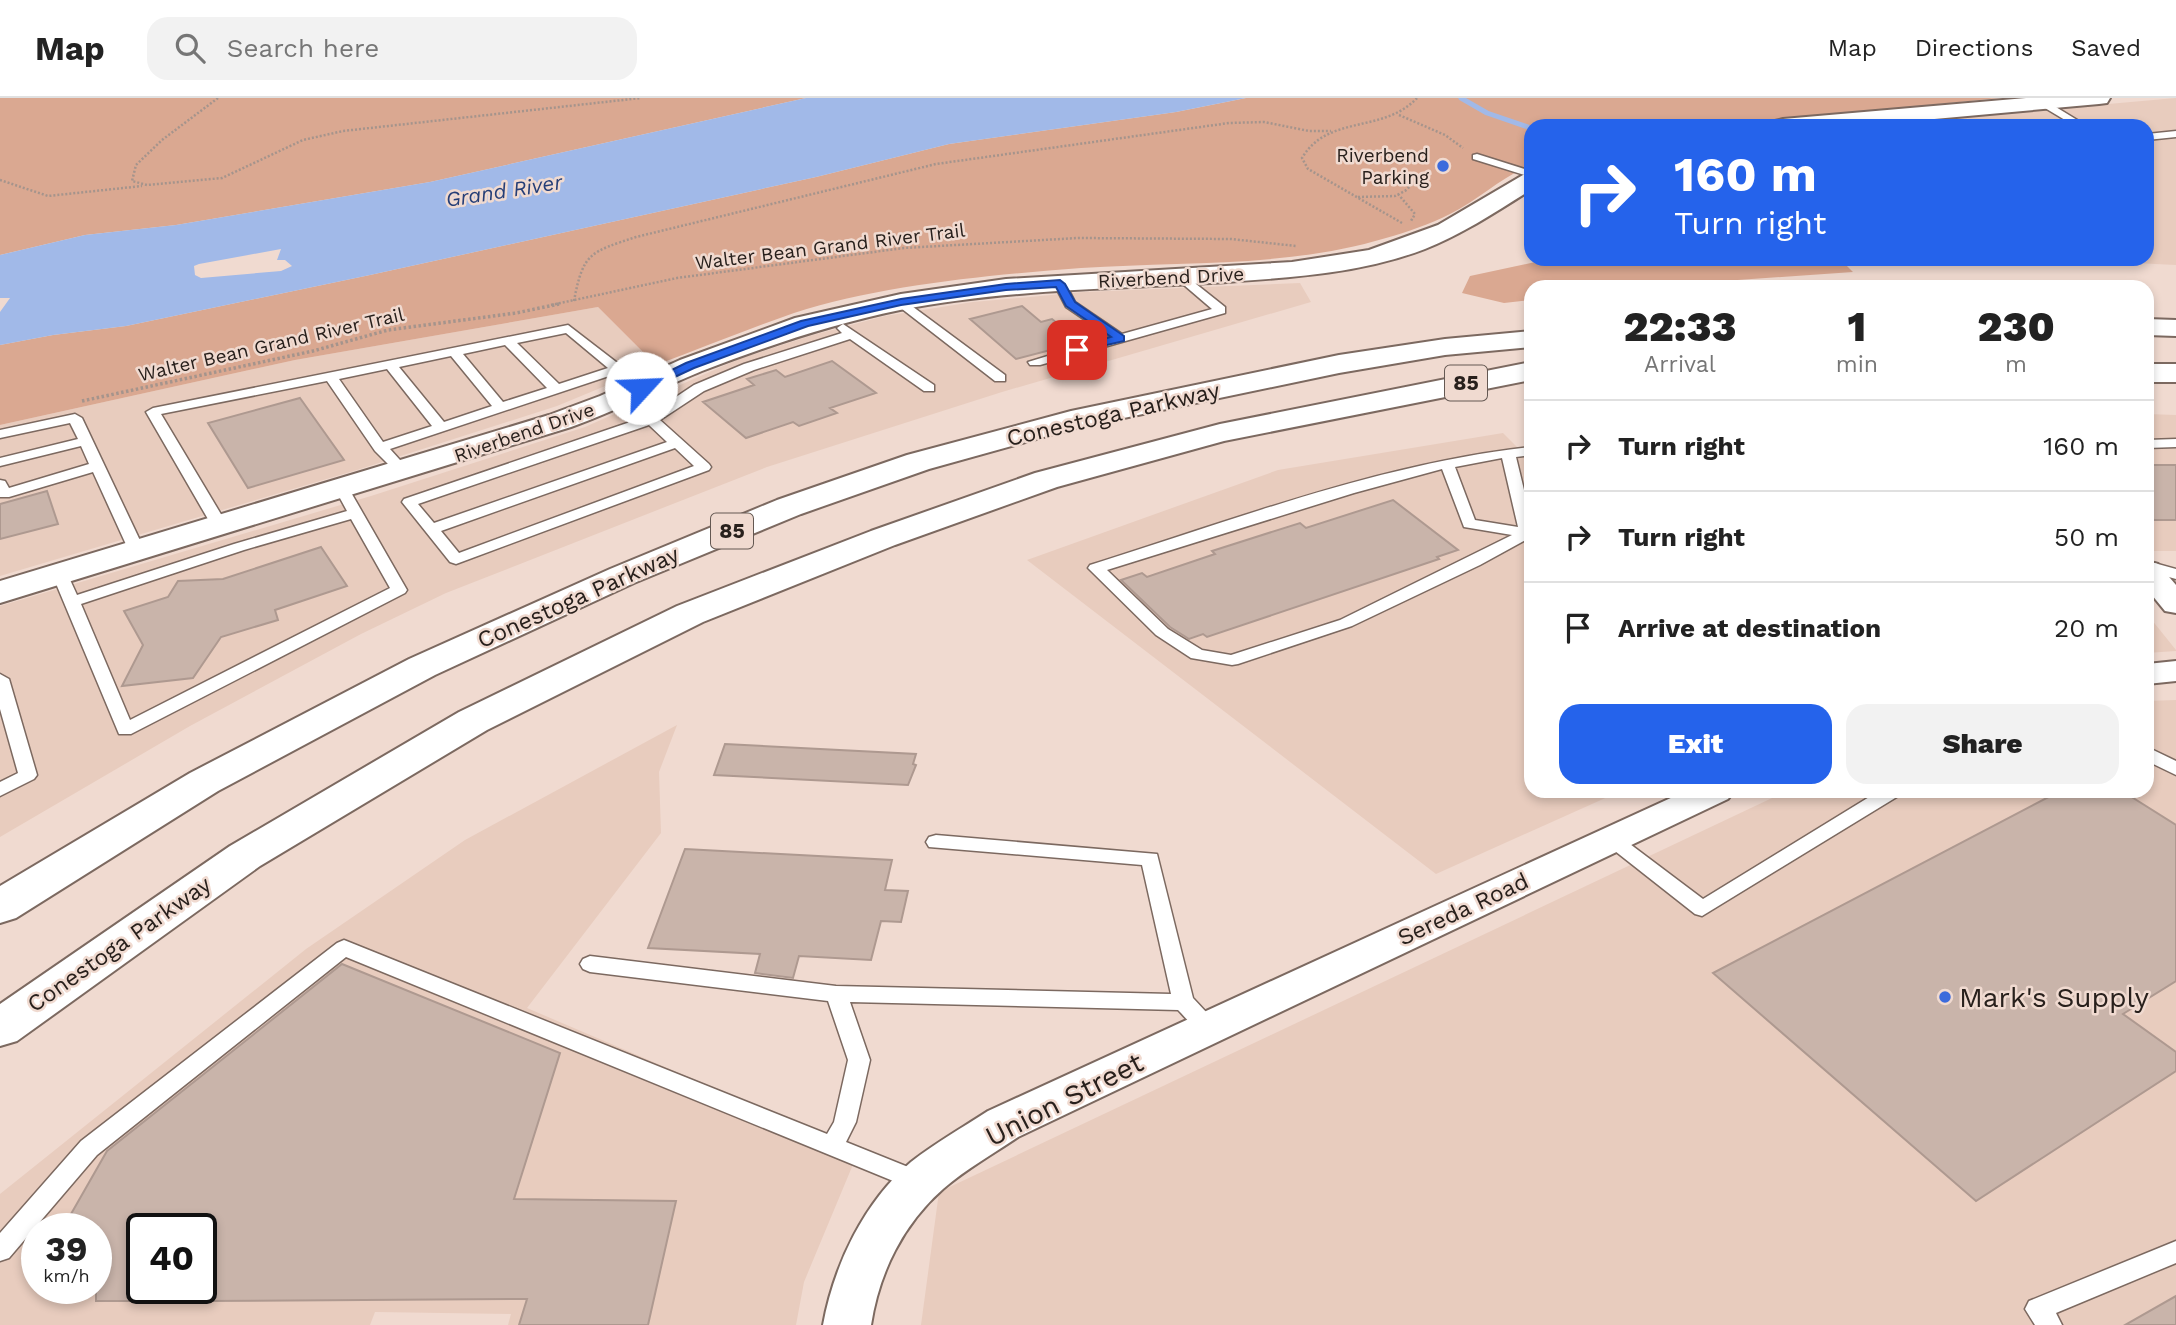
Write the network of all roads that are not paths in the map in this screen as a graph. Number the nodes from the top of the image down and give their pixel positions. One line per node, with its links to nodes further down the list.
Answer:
1 (2099, 98): 2 (main road)
2 (2043, 103): 3 (main road); 4 (lane)
3 (1862, 119)
4 (2070, 119)
5 (2176, 134): 6 (lane)
6 (2154, 136)
7 (1477, 157): 8 (lane)
8 (1524, 172)
9 (1524, 184): 10 (main road, Riverbend Drive)
10 (1181, 276): 11 (main road, Riverbend Drive); 18 (lane)
11 (1060, 284): 12 (main road, Riverbend Drive); 18 (lane)
12 (901, 302): 15 (main road, Riverbend Drive); 30 (lane)
13 (2154, 309): 14 (main road)
14 (2176, 310)
15 (840, 326): 31 (main road, Riverbend Drive); 32 (lane); 37 (lane)
16 (2154, 327): 17 (main road)
17 (2176, 328)
18 (1120, 338): 24 (lane)
19 (1524, 340): 75 (main road, Conestoga Parkway / 85)
20 (508, 341): 21 (lane); 31 (lane); 33 (lane)
21 (454, 352): 25 (lane); 36 (lane)
22 (2154, 352): 23 (main road)
23 (2176, 353)
24 (1035, 362)
25 (390, 364): 29 (lane); 38 (lane)
26 (1524, 372): 35 (main road, Conestoga Parkway / 85)
27 (2154, 373): 28 (main road)
28 (2176, 373)
29 (330, 376): 44 (lane); 54 (lane)
30 (999, 377)
31 (628, 384): 33 (lane); 37 (lane); 50 (main road, Riverbend Drive)
32 (929, 388)
33 (556, 389): 36 (lane)
34 (1524, 389): 35 (main road, Conestoga Parkway / 85)
35 (1400, 396): 79 (main road, Conestoga Parkway / 85)
36 (501, 408): 38 (lane)
37 (651, 420): 41 (lane); 55 (lane)
38 (441, 428): 44 (lane)
39 (0, 434): 40 (lane)
40 (86, 441): 47 (lane); 49 (lane)
41 (677, 443): 55 (lane); 55 (lane)
42 (2176, 443): 43 (lane)
43 (2154, 444)
44 (380, 447): 50 (lane)
45 (1524, 452): 46 (lane)
46 (1508, 453): 48 (lane); 53 (lane)
47 (0, 462)
48 (1447, 464): 56 (lane); 57 (lane)
49 (98, 466): 51 (lane); 58 (lane)
50 (403, 471): 52 (main road, Riverbend Drive)
51 (0, 484)
52 (348, 501): 54 (main road, Riverbend Drive); 62 (lane); 62 (lane)
53 (1524, 520)
54 (220, 526): 58 (main road, Riverbend Drive)
55 (431, 528)
56 (1524, 533)
57 (1524, 535)
58 (137, 551): 62 (main road, Riverbend Drive)
59 (2154, 570): 60 (lane)
60 (2176, 575)
61 (2154, 577): 64 (street)
62 (66, 588): 63 (main road, Riverbend Drive)
63 (0, 592)
64 (2176, 604)
65 (2176, 671): 66 (street)
66 (2154, 673)
67 (0, 679): 70 (lane)
68 (2154, 756): 69 (lane)
69 (2176, 769)
70 (0, 790)
71 (1701, 798): 73 (street, Sereda Road)
72 (1882, 798): 73 (lane)
73 (1611, 840): 78 (street, Sereda Road)
74 (936, 842): 78 (lane)
75 (0, 907)
76 (590, 964): 77 (lane)
77 (836, 994): 78 (lane); 80 (lane)
78 (1196, 1015): 81 (street, Union Street)
79 (0, 1028)
80 (833, 1146): 81 (lane); 82 (lane)
81 (920, 1182): 84 (street, Union Street)
82 (0, 1250)
83 (2176, 1252): 85 (lane)
84 (846, 1325)
85 (2049, 1325)

